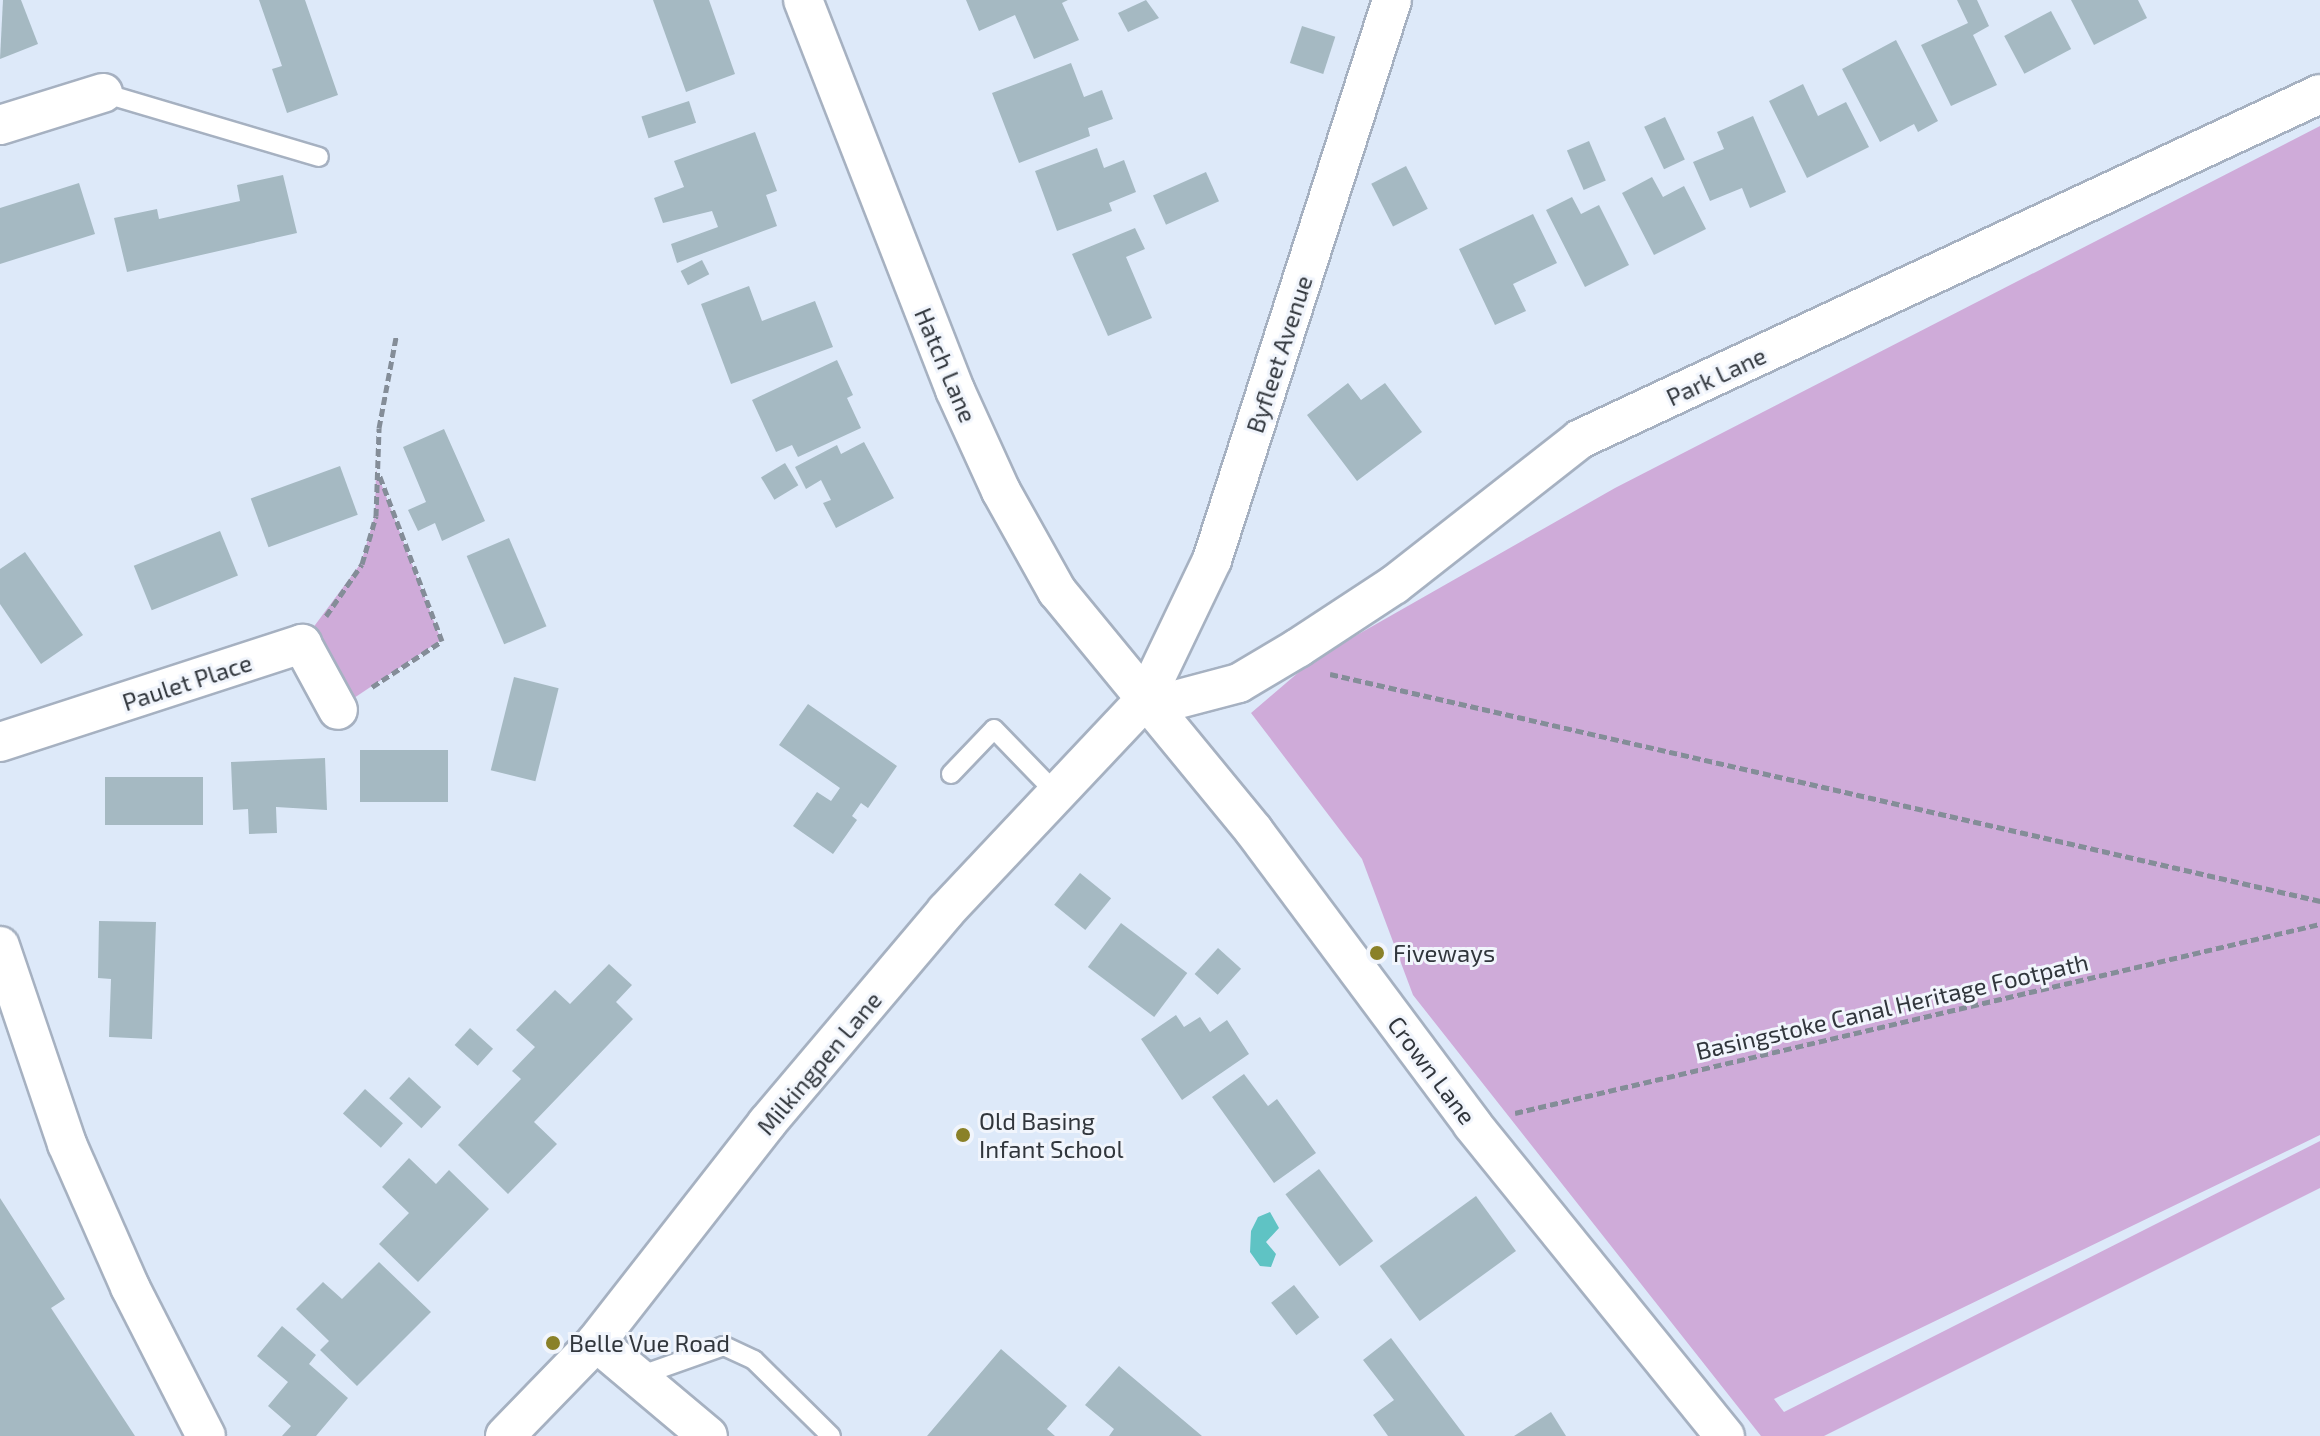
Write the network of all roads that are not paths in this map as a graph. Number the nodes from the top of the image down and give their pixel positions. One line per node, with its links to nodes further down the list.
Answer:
1 (803, 0): 7 (street, Hatch Lane)
2 (1392, 0): 7 (street, Byfleet Avenue)
3 (103, 93): 5 (street); 6 (lane)
4 (2320, 94): 7 (street, Park Lane)
5 (0, 125)
6 (319, 157)
7 (1145, 700): 11 (street, Milkingpen Lane); 19 (street, Crown Lane)
8 (338, 710): 9 (street, Paulet Place)
9 (0, 742)
10 (951, 774): 11 (lane)
11 (1055, 792): 13 (street, Milkingpen Lane)
12 (0, 946): 15 (street)
13 (596, 1342): 14 (street); 16 (street, Milkingpen Lane)
14 (639, 1376): 17 (street); 18 (lane)
15 (206, 1436)
16 (505, 1436)
17 (708, 1436)
18 (831, 1436)
19 (1725, 1436)

